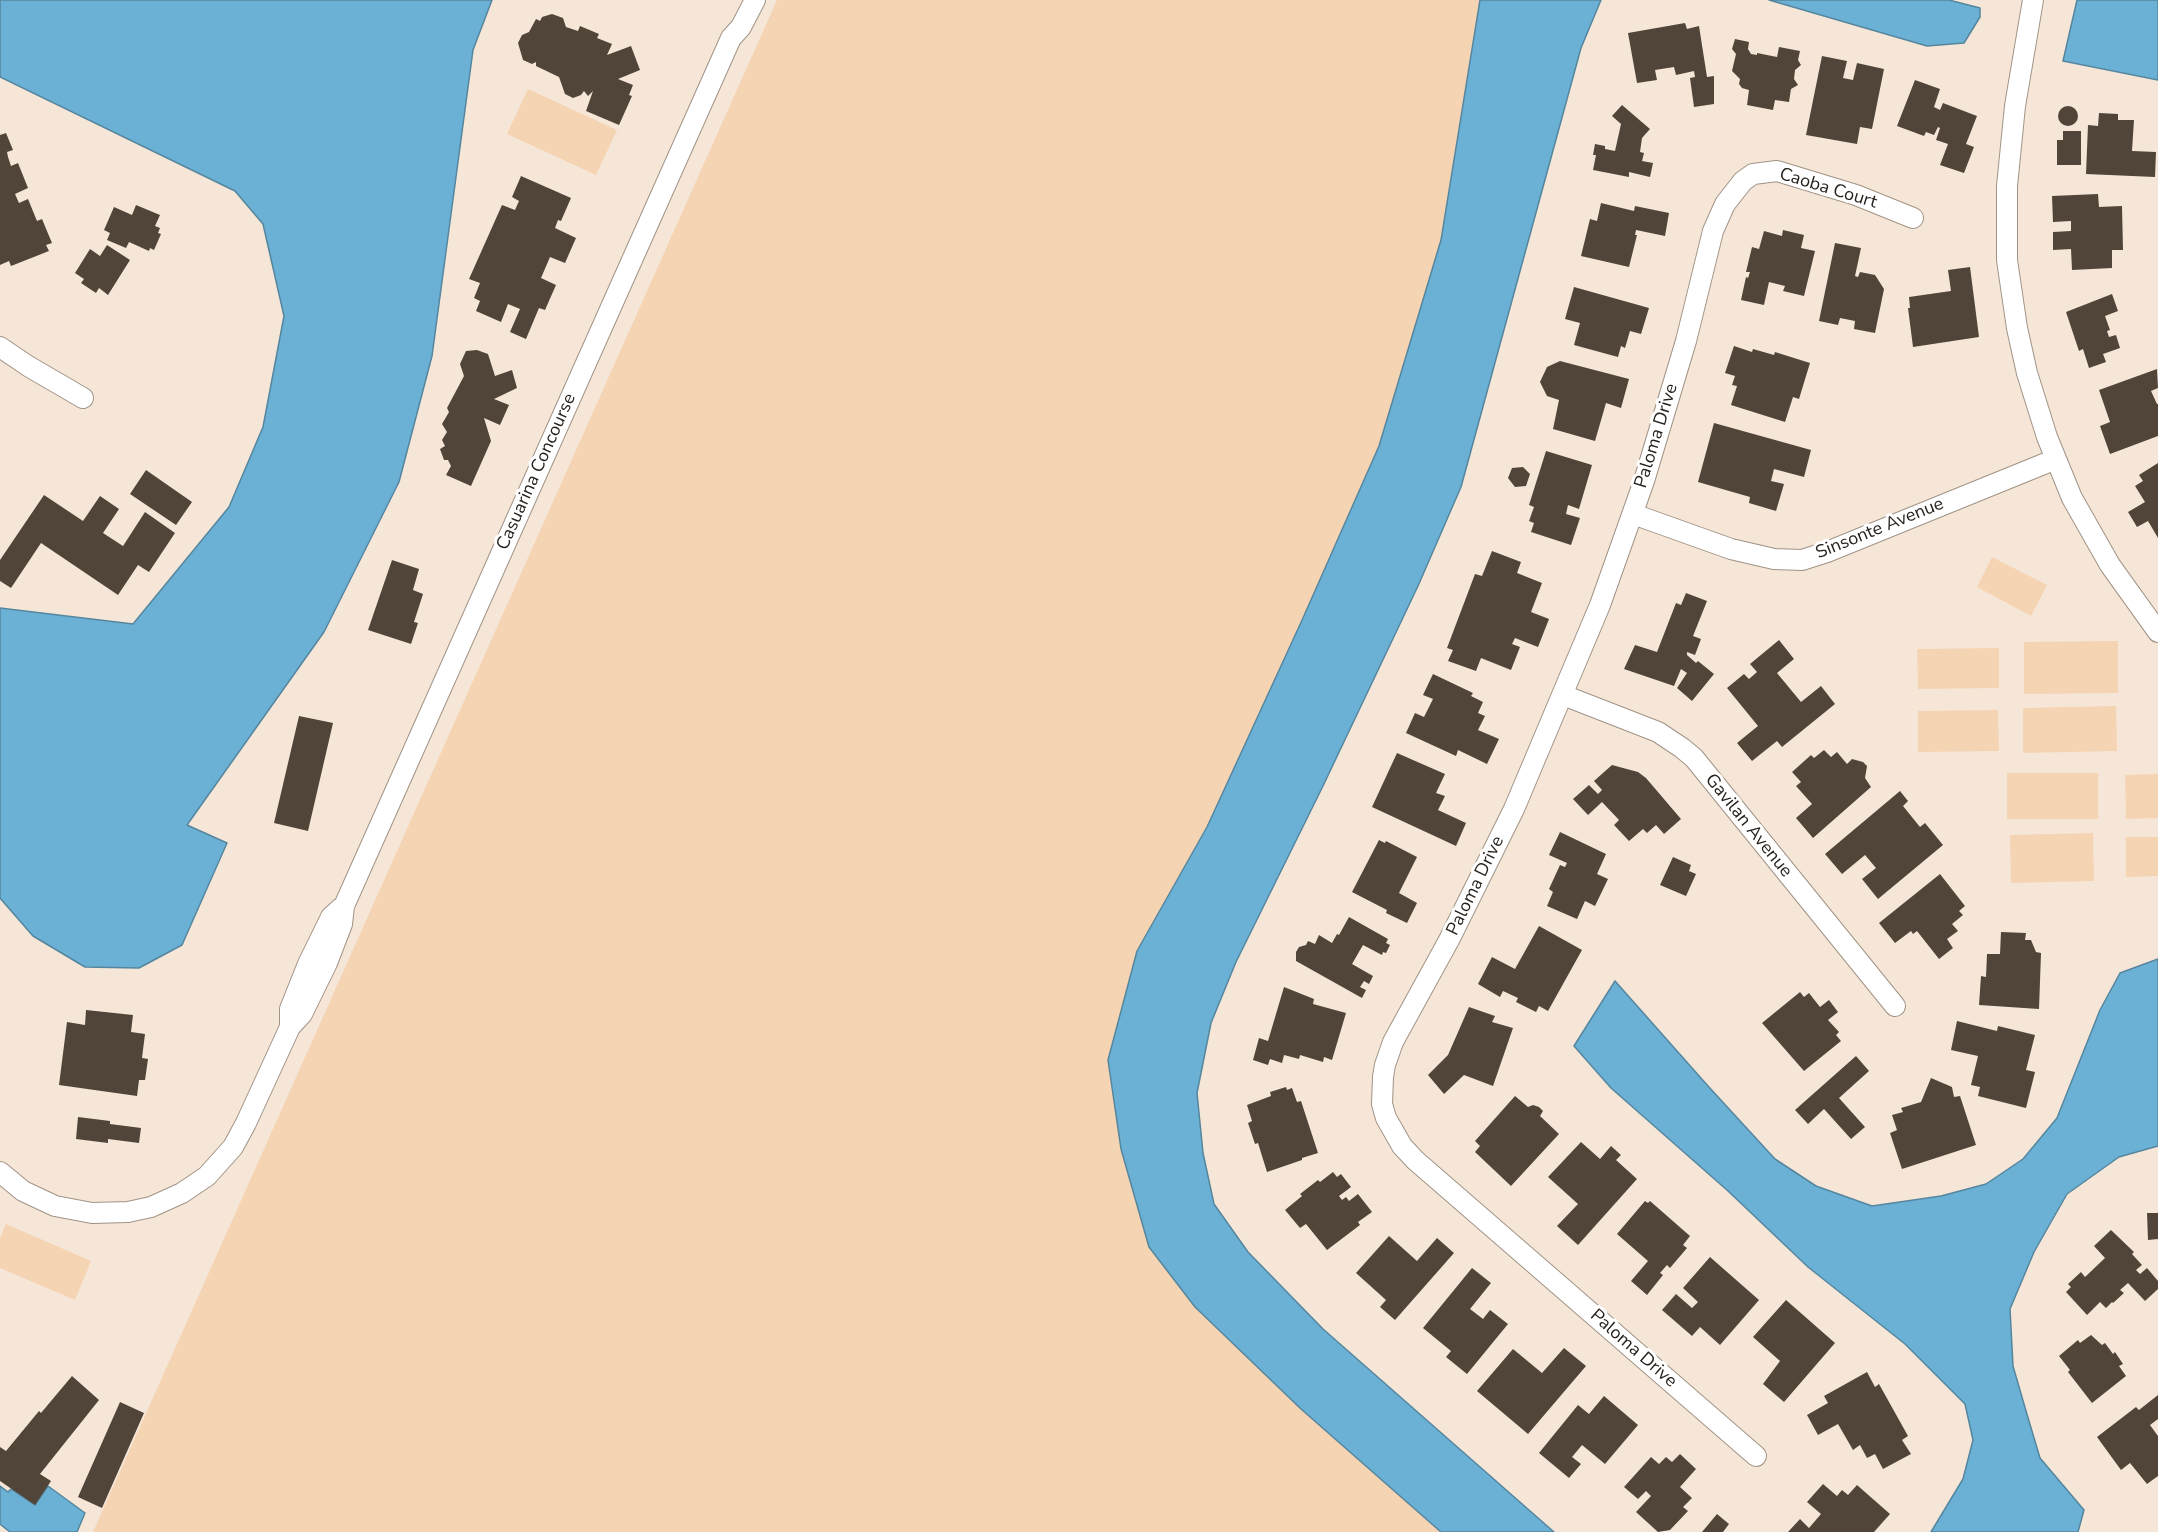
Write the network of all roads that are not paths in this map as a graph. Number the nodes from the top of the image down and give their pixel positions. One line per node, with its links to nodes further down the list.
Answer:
1 (739, 0): 4 (street, Casuarina Concourse)
2 (755, 0): 4 (street, Casuarina Concourse)
3 (2033, 0): 9 (street)
4 (731, 38): 14 (street, Casuarina Concourse)
5 (1743, 181): 6 (street, Caoba Court); 10 (street, Paloma Drive)
6 (1913, 218)
7 (0, 347): 8 (street)
8 (83, 398)
9 (2056, 459): 10 (street, Sinsonte Avenue); 11 (street)
10 (1633, 514): 12 (street, Paloma Drive)
11 (2158, 632)
12 (1563, 695): 13 (street, Gavilan Avenue); 15 (street, Paloma Drive)
13 (1895, 1006)
14 (0, 1172)
15 (1756, 1456)

